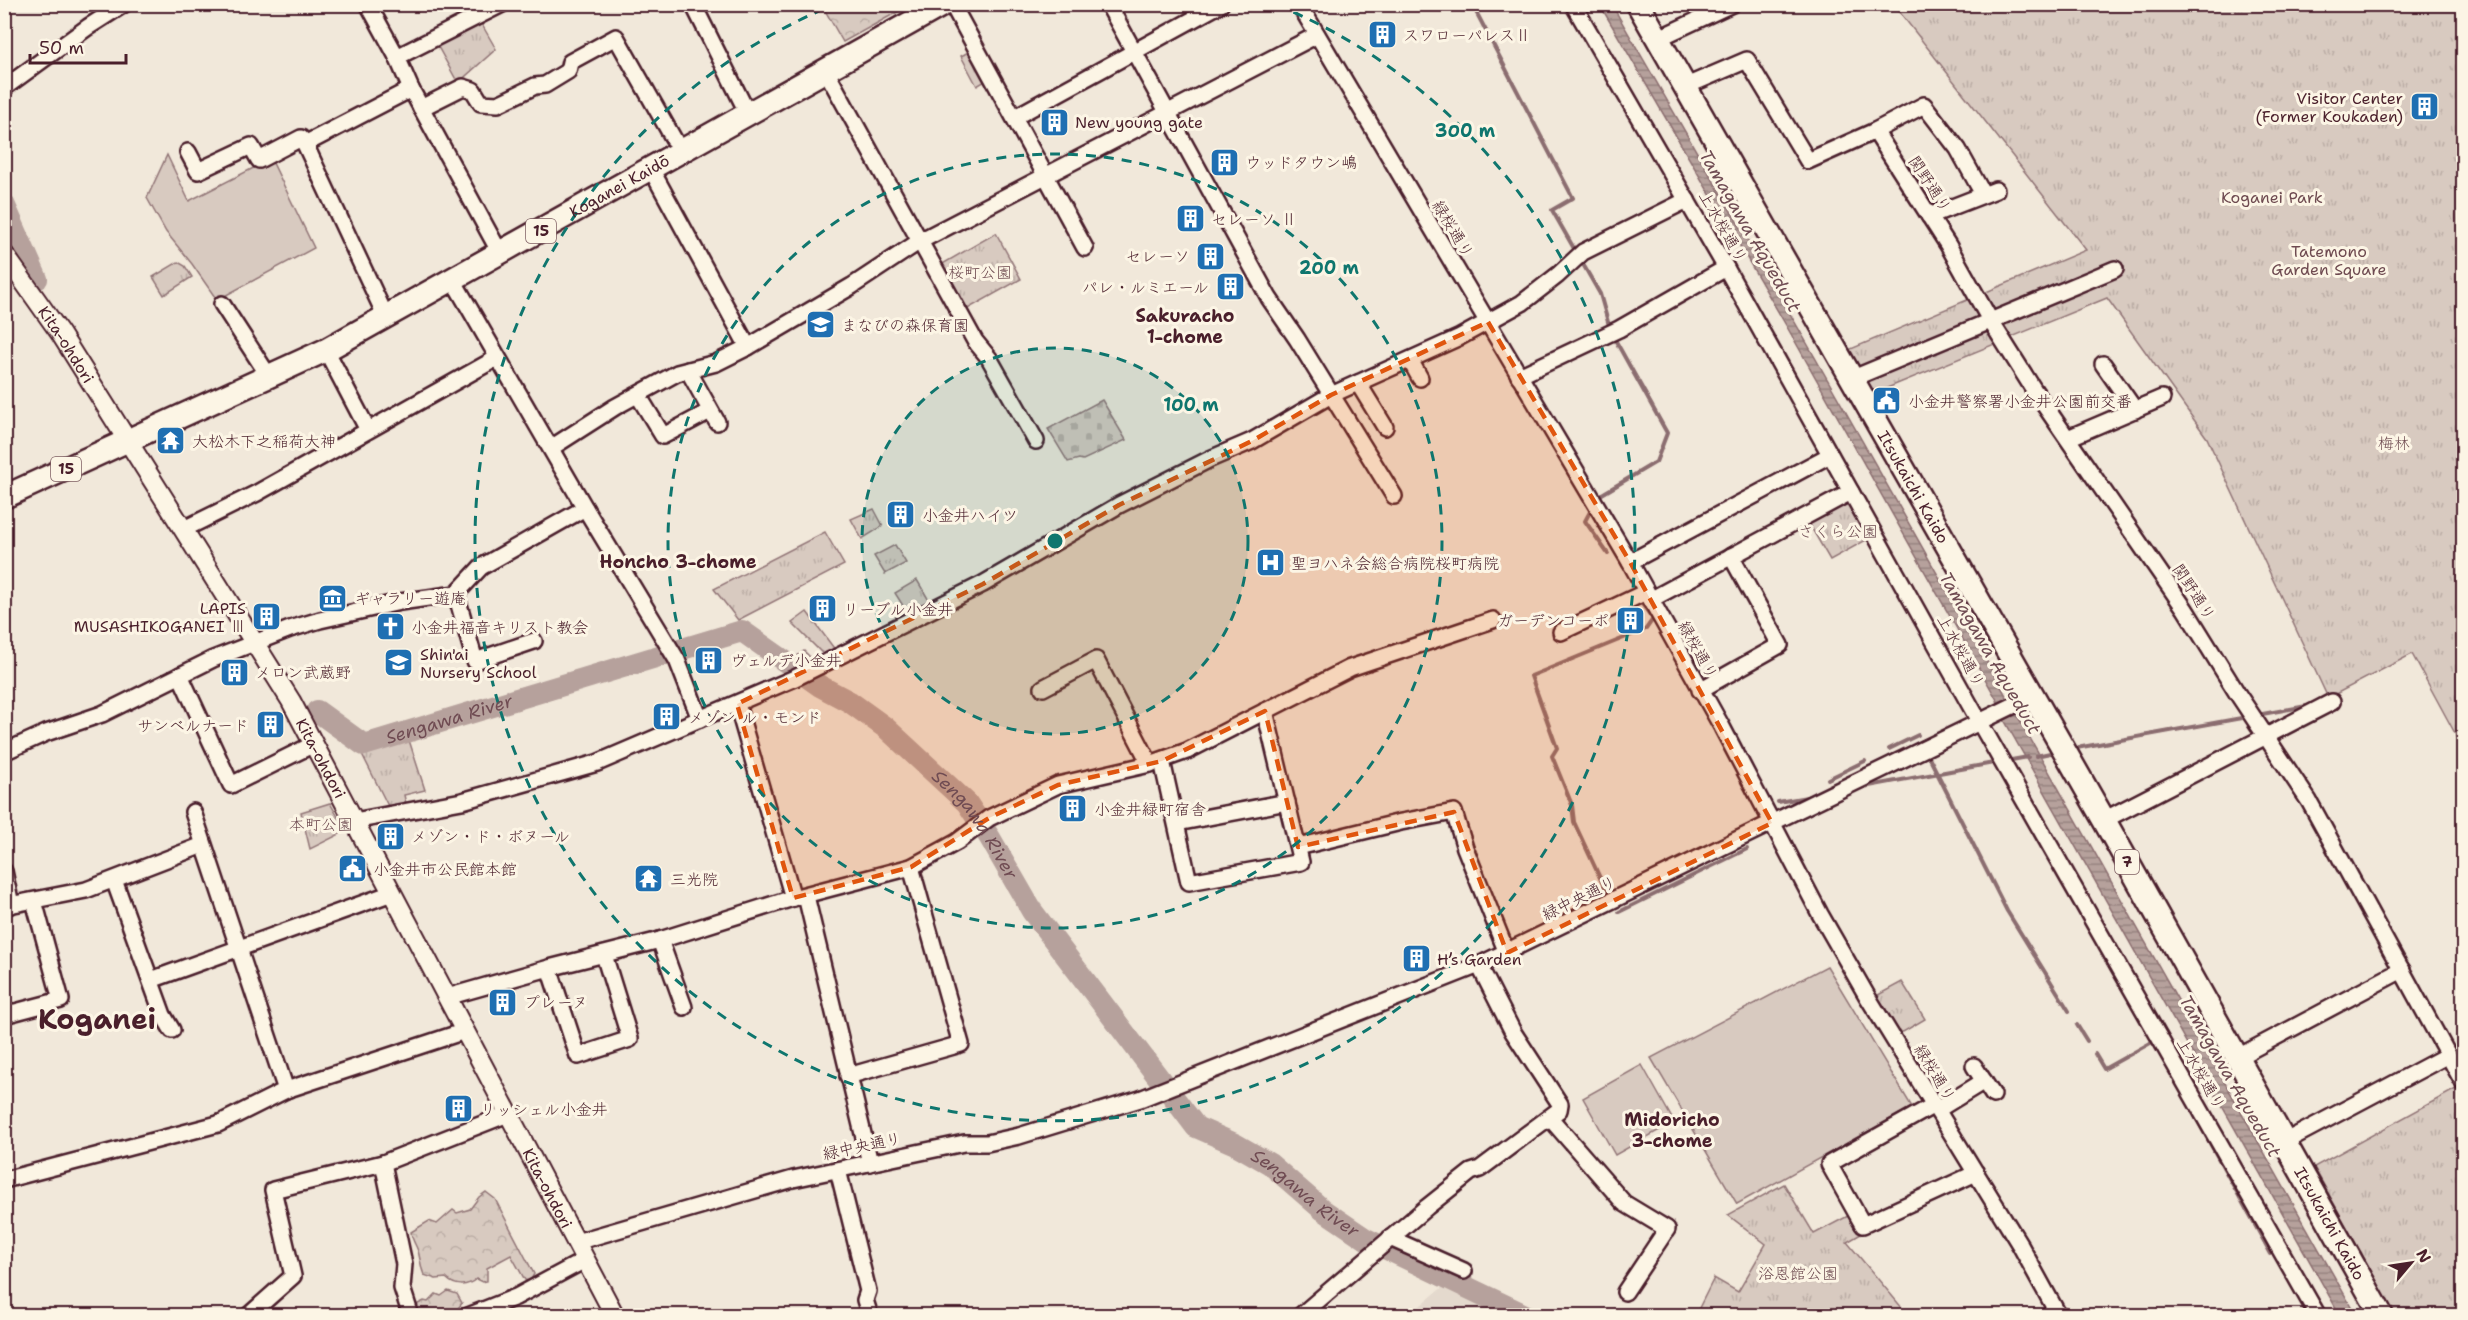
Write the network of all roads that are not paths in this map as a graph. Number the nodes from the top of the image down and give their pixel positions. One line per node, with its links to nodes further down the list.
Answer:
1 (124, 4): 19 (street)
2 (368, 4): 16 (street)
3 (502, 4): 16 (street)
4 (693, 4): 23 (street)
5 (944, 4): 17 (main road, Koganei Kaidō / 15)
6 (952, 4): 24 (street)
7 (1221, 4): 15 (street)
8 (1299, 4): 13 (street, 緑桜通り)
9 (1573, 4): 31 (street, 上水桜通り)
10 (1638, 4): 14 (main road, Itsukaichi Kaido / 7)
11 (1732, 4): 14 (street)
12 (1113, 6): 15 (street)
13 (1317, 35): 22 (street); 43 (street, 緑桜通り)
14 (1657, 39): 18 (main road, Itsukaichi Kaido / 7)
15 (1134, 52): 22 (street); 24 (street)
16 (397, 57): 20 (street)
17 (826, 71): 23 (main road, Koganei Kaidō / 15); 33 (street)
18 (1684, 87): 25 (street); 53 (main road, Itsukaichi Kaido / 7)
19 (4, 88)
20 (411, 89): 21 (street); 26 (street)
21 (421, 108): 28 (street); 36 (street)
22 (1168, 112): 30 (street); 56 (street)
23 (748, 114): 28 (main road, Koganei Kaidō / 15)
24 (1015, 117): 30 (street)
25 (1875, 131): 32 (street, 関野通り); 32 (street)
26 (305, 144): 27 (street); 41 (street)
27 (188, 152)
28 (681, 152): 29 (main road, Koganei Kaidō / 15)
29 (651, 169): 36 (main road, Koganei Kaidō / 15); 44 (street)
30 (1046, 175): 33 (street); 34 (street)
31 (1687, 200): 37 (street, 上水桜通り); 43 (street)
32 (1929, 216): 42 (street, 関野通り)
33 (920, 241): 44 (street); 63 (street)
34 (1079, 241)
35 (4, 254): 62 (street, Kita-ohdori)
36 (500, 254): 39 (main road, Koganei Kaidō / 15)
37 (1726, 268): 50 (street); 65 (street, 上水桜通り)
38 (2115, 269): 42 (street)
39 (453, 280): 41 (main road, Koganei Kaidō / 15); 46 (street)
40 (222, 304): 51 (street)
41 (386, 317): 45 (main road, Koganei Kaidō / 15)
42 (1990, 320): 53 (street); 61 (street, 関野通り)
43 (1488, 322): 47 (street); 50 (street, 緑桜通り)
44 (748, 347): 49 (street)
45 (326, 350): 51 (main road, Koganei Kaidō / 15); 60 (street)
46 (497, 358): 60 (street); 64 (street)
47 (1410, 360): 52 (street); 54 (street)
48 (2103, 364): 58 (street)
49 (688, 370): 55 (street); 55 (street)
50 (1520, 376): 72 (street, 緑桜通り)
51 (270, 378): 62 (main road, Koganei Kaidō / 15)
52 (1420, 378)
53 (1851, 379): 82 (main road, Itsukaichi Kaido / 7)
54 (1358, 383): 56 (street); 59 (street)
55 (638, 395): 64 (street)
56 (1331, 395): 67 (street); 84 (street)
57 (2162, 398): 58 (street)
58 (2135, 410): 61 (street)
59 (1385, 427)
60 (368, 430): 70 (street)
61 (2068, 438): 88 (street, 関野通り)
62 (128, 440): 68 (main road, 15); 70 (street, Kita-ohdori)
63 (1036, 441)
64 (551, 448): 69 (street)
65 (1830, 455): 66 (street, 上水桜通り); 72 (street)
66 (1851, 492): 71 (street); 87 (street, 上水桜通り)
67 (1395, 496)
68 (4, 497)
69 (585, 508): 73 (street); 86 (street)
70 (184, 529): 78 (street, Kita-ohdori)
71 (1731, 556): 74 (street); 81 (street)
72 (1630, 562): 74 (street, 緑桜通り)
73 (456, 594): 77 (street); 78 (street)
74 (1648, 596): 76 (street); 81 (street, 緑桜通り)
75 (1493, 620): 85 (street)
76 (1561, 632)
77 (534, 641)
78 (254, 642): 79 (street); 89 (street, Kita-ohdori)
79 (180, 675): 89 (street); 90 (street)
80 (1043, 688): 91 (street)
81 (1700, 690): 97 (street, 緑桜通り)
82 (2029, 698): 87 (street, 緑中央通り); 94 (main road, Itsukaichi Kaido / 7)
83 (2332, 702): 88 (street)
84 (736, 704): 86 (street); 104 (street)
85 (1265, 711): 91 (street); 92 (street)
86 (700, 719): 95 (street)
87 (1985, 721): 97 (street, 緑中央通り); 149 (street, 上水桜通り)
88 (2266, 735): 94 (street); 113 (street, 関野通り)
89 (314, 744): 95 (street, Kita-ohdori)
90 (4, 752)
91 (1156, 763): 96 (street); 100 (street)
92 (1287, 802): 96 (street); 99 (street)
93 (193, 812): 98 (street)
94 (2104, 820): 121 (main road, Itsukaichi Kaido / 7)
95 (354, 821): 103 (street, Kita-ohdori)
96 (1177, 823): 99 (street)
97 (1772, 823): 109 (street, 緑中央通り); 128 (street, 緑桜通り)
98 (203, 845): 102 (street); 108 (street)
99 (1298, 847): 109 (street)
100 (911, 867): 104 (street); 123 (street)
101 (4, 871): 106 (street)
102 (114, 880): 105 (street); 114 (street)
103 (392, 893): 108 (street); 115 (street, Kita-ohdori)
104 (799, 897): 107 (street); 123 (street)
105 (34, 901): 106 (street); 117 (street)
106 (8, 905)
107 (660, 940): 110 (street); 116 (street)
108 (239, 948): 114 (street); 126 (street)
109 (1507, 953): 111 (street, 緑中央通り)
110 (604, 955): 112 (street); 112 (street)
111 (1479, 965): 130 (street); 133 (street, 緑中央通り)
112 (549, 968): 115 (street)
113 (2402, 970): 120 (street, 関野通り); 121 (street)
114 (151, 980): 118 (street)
115 (447, 997): 119 (street, Kita-ohdori)
116 (684, 1007)
117 (4, 1015)
118 (172, 1030)
119 (465, 1031): 126 (street); 129 (street, Kita-ohdori)
120 (2448, 1055): 125 (street, 関野通り); 131 (street)
121 (2236, 1058): 131 (main road, Itsukaichi Kaido / 7)
122 (1974, 1066): 124 (street)
123 (848, 1076): 133 (street)
124 (1984, 1081): 127 (street); 128 (street)
125 (2463, 1084)
126 (286, 1090): 136 (street)
127 (1993, 1095)
128 (1935, 1107): 135 (street, 緑桜通り); 135 (street)
129 (508, 1114): 132 (street); 138 (street, Kita-ohdori)
130 (1550, 1118): 137 (street); 141 (street)
131 (2284, 1142): 150 (main road, Itsukaichi Kaido / 7)
132 (383, 1163): 142 (street); 143 (street)
133 (870, 1163): 134 (street, 緑中央通り)
134 (838, 1170): 138 (street, 緑中央通り); 146 (street)
135 (1976, 1173): 148 (street, 緑桜通り)
136 (4, 1180)
137 (1388, 1239): 140 (street); 147 (street)
138 (576, 1242): 139 (street, Kita-ohdori)
139 (585, 1260): 144 (street); 145 (street, Kita-ohdori)
140 (1464, 1271)
141 (1625, 1292)
142 (248, 1316)
143 (411, 1316)
144 (468, 1316)
145 (615, 1316)
146 (870, 1316)
147 (1300, 1316)
148 (2059, 1316)
149 (2318, 1316)
150 (2382, 1316)

